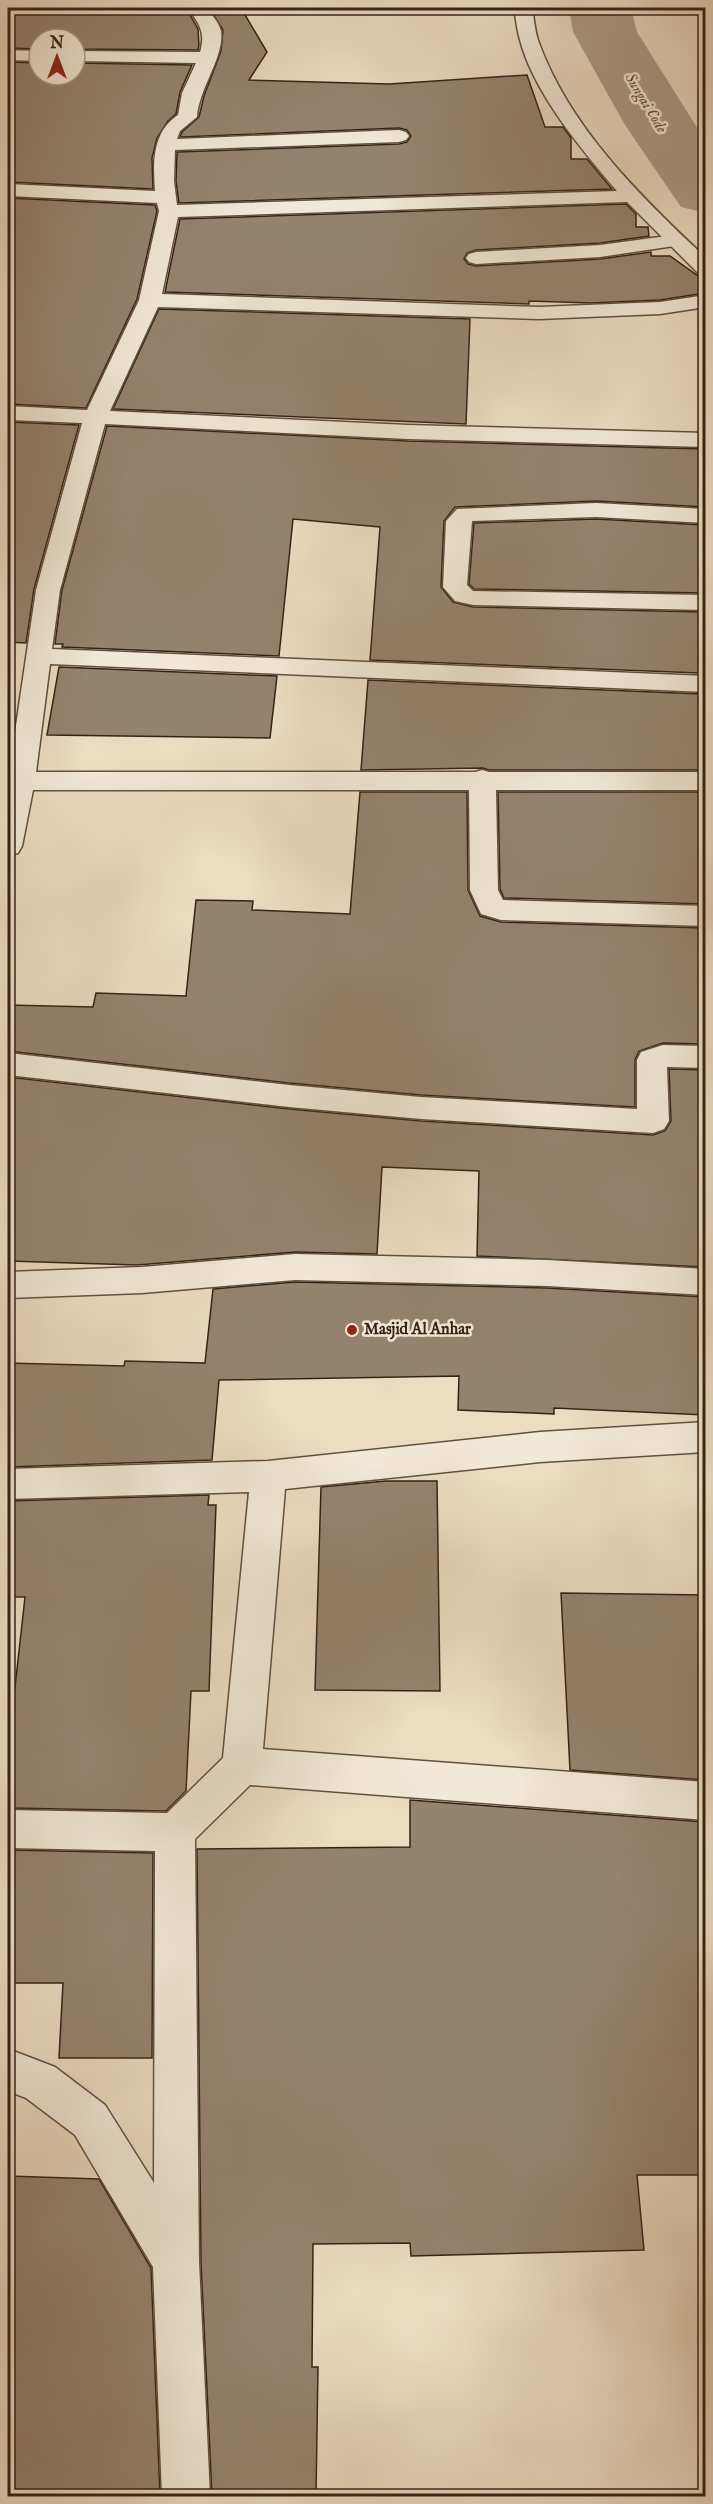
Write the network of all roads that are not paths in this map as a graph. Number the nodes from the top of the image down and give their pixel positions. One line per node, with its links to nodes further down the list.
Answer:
1 (197, 8): 6 (street)
2 (523, 8): 10 (street)
3 (8, 55): 4 (street)
4 (27, 56)
5 (87, 56): 6 (street)
6 (207, 58): 8 (street)
7 (399, 136): 8 (street)
8 (166, 145): 11 (street)
9 (8, 190): 11 (street)
10 (634, 196): 11 (street); 12 (street)
11 (167, 204): 15 (street)
12 (674, 241): 13 (street); 14 (street)
13 (476, 258)
14 (705, 270)
15 (150, 300): 16 (street); 18 (street)
16 (705, 301)
17 (8, 413): 18 (street)
18 (95, 418): 19 (street); 22 (street)
19 (705, 440)
20 (705, 516): 21 (street)
21 (705, 603)
22 (39, 656): 23 (street); 25 (street)
23 (705, 684)
24 (482, 780): 25 (street); 26 (street); 28 (street)
25 (21, 781): 27 (street)
26 (705, 781)
27 (8, 846)
28 (705, 916)
29 (705, 1057): 30 (street)
30 (8, 1064)
31 (705, 1282): 32 (street)
32 (8, 1285)
33 (705, 1437): 34 (street)
34 (268, 1476): 35 (street); 36 (street)
35 (8, 1484)
36 (242, 1766): 37 (street); 39 (street)
37 (705, 1802)
38 (8, 1829): 39 (street)
39 (175, 1832): 41 (street)
40 (8, 2070): 41 (street)
41 (176, 2262): 42 (street)
42 (186, 2496)

